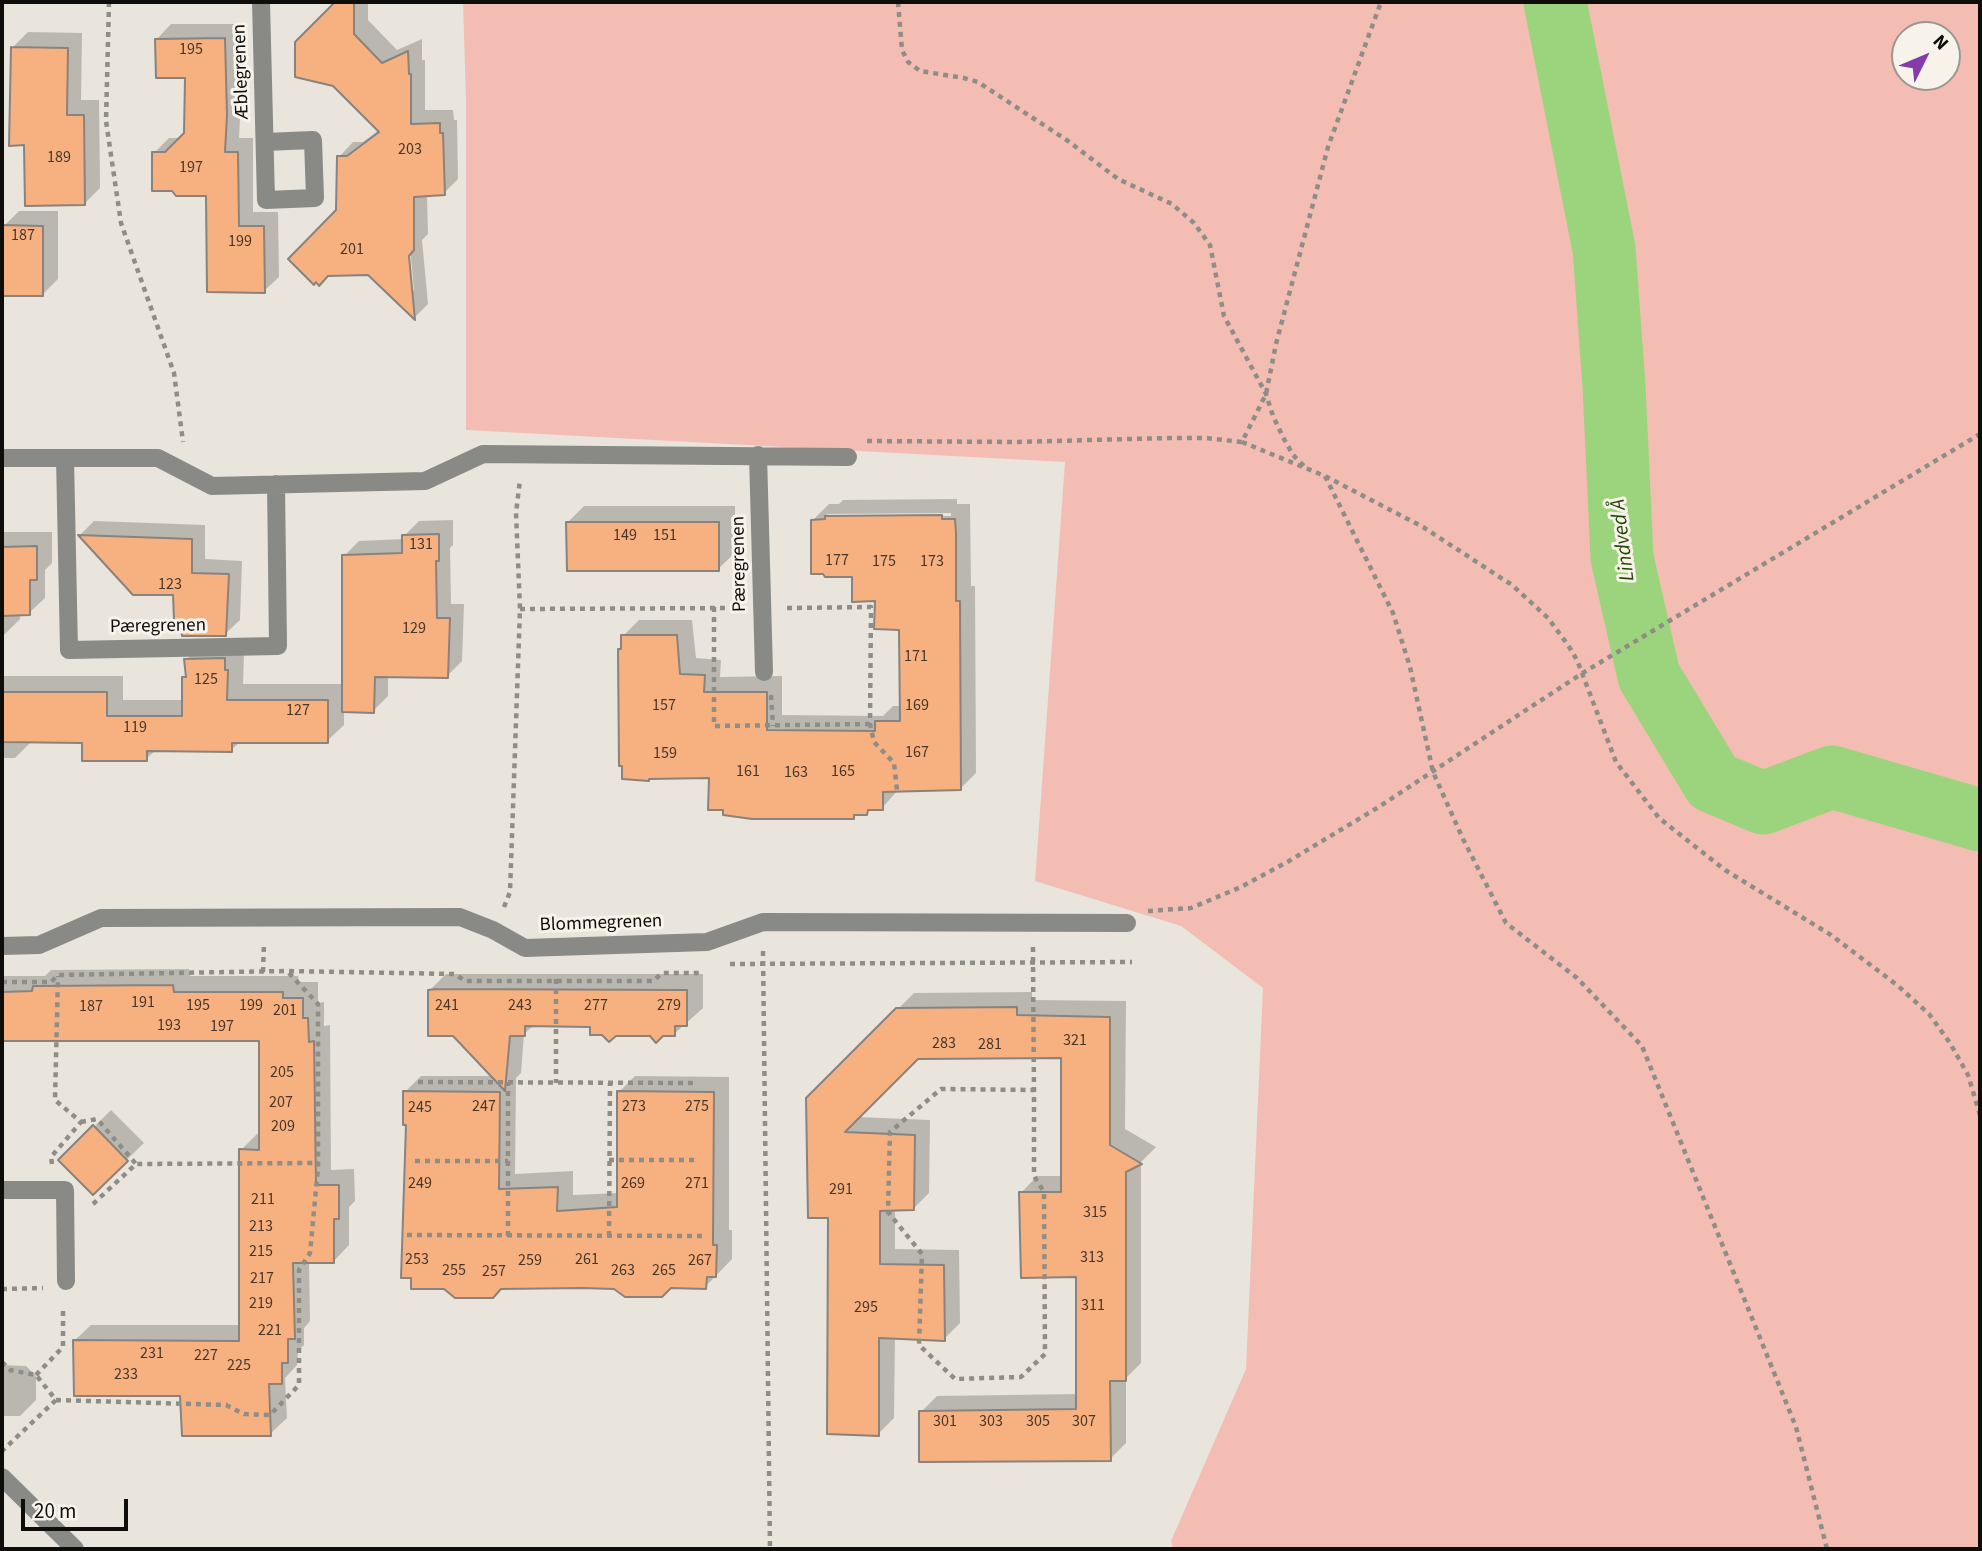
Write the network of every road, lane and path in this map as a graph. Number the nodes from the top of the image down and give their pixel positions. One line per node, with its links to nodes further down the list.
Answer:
1 (109, 2): 15 (path)
2 (261, 2): 5 (street, Æblegrenen)
3 (898, 2): 6 (path)
4 (1381, 2): 6 (path)
5 (265, 142)
6 (1266, 394): 8 (path); 14 (path)
7 (1980, 434): 21 (path)
8 (1242, 442): 11 (path); 14 (path)
9 (758, 455): 10 (street); 11 (street); 19 (street, Pæregrenen)
10 (523, 456): 17 (street); 18 (path)
11 (848, 457)
12 (2, 458): 13 (street)
13 (65, 458): 15 (street); 17 (street, Pæregrenen)
14 (1307, 468): 16 (path)
15 (187, 473): 17 (street)
16 (1325, 476): 21 (path); 22 (path)
17 (276, 484)
18 (520, 609): 19 (path); 27 (path)
19 (762, 609): 20 (street, Pæregrenen); 23 (path)
20 (764, 672)
21 (1581, 674): 22 (path); 38 (path)
22 (1433, 772): 26 (path); 62 (path)
23 (897, 790)
24 (1034, 921): 25 (street, Blommegrenen); 26 (street, Blommegrenen); 37 (path)
25 (763, 922): 30 (street, Blommegrenen); 61 (path)
26 (1128, 923)
27 (493, 930): 28 (street, Blommegrenen); 30 (street, Blommegrenen)
28 (59, 937): 29 (street, Blommegrenen); 39 (path)
29 (2, 946)
30 (556, 946): 34 (path)
31 (287, 971): 44 (path)
32 (418, 1082): 33 (path)
33 (508, 1083): 34 (path); 43 (path)
34 (556, 1083): 35 (path)
35 (610, 1083): 36 (path); 41 (path)
36 (698, 1083)
37 (1034, 1090): 37 (path)
38 (1980, 1115)
39 (81, 1122): 45 (path); 47 (path)
40 (415, 1160): 43 (path)
41 (609, 1160): 42 (path); 51 (path)
42 (697, 1160)
43 (508, 1161): 50 (path)
44 (318, 1163): 45 (path); 57 (path)
45 (136, 1164): 48 (path)
46 (2, 1190): 47 (street)
47 (54, 1190): 48 (street)
48 (65, 1212): 53 (street)
49 (407, 1235): 50 (path)
50 (508, 1236): 51 (path)
51 (609, 1236): 52 (path)
52 (702, 1236)
53 (64, 1285): 54 (path); 56 (path)
54 (2, 1289)
55 (2, 1362): 56 (path)
56 (36, 1375): 57 (path)
57 (55, 1400): 58 (path)
58 (2, 1452)
59 (2, 1477): 60 (street)
60 (75, 1549)
61 (770, 1549)
62 (1827, 1549)

